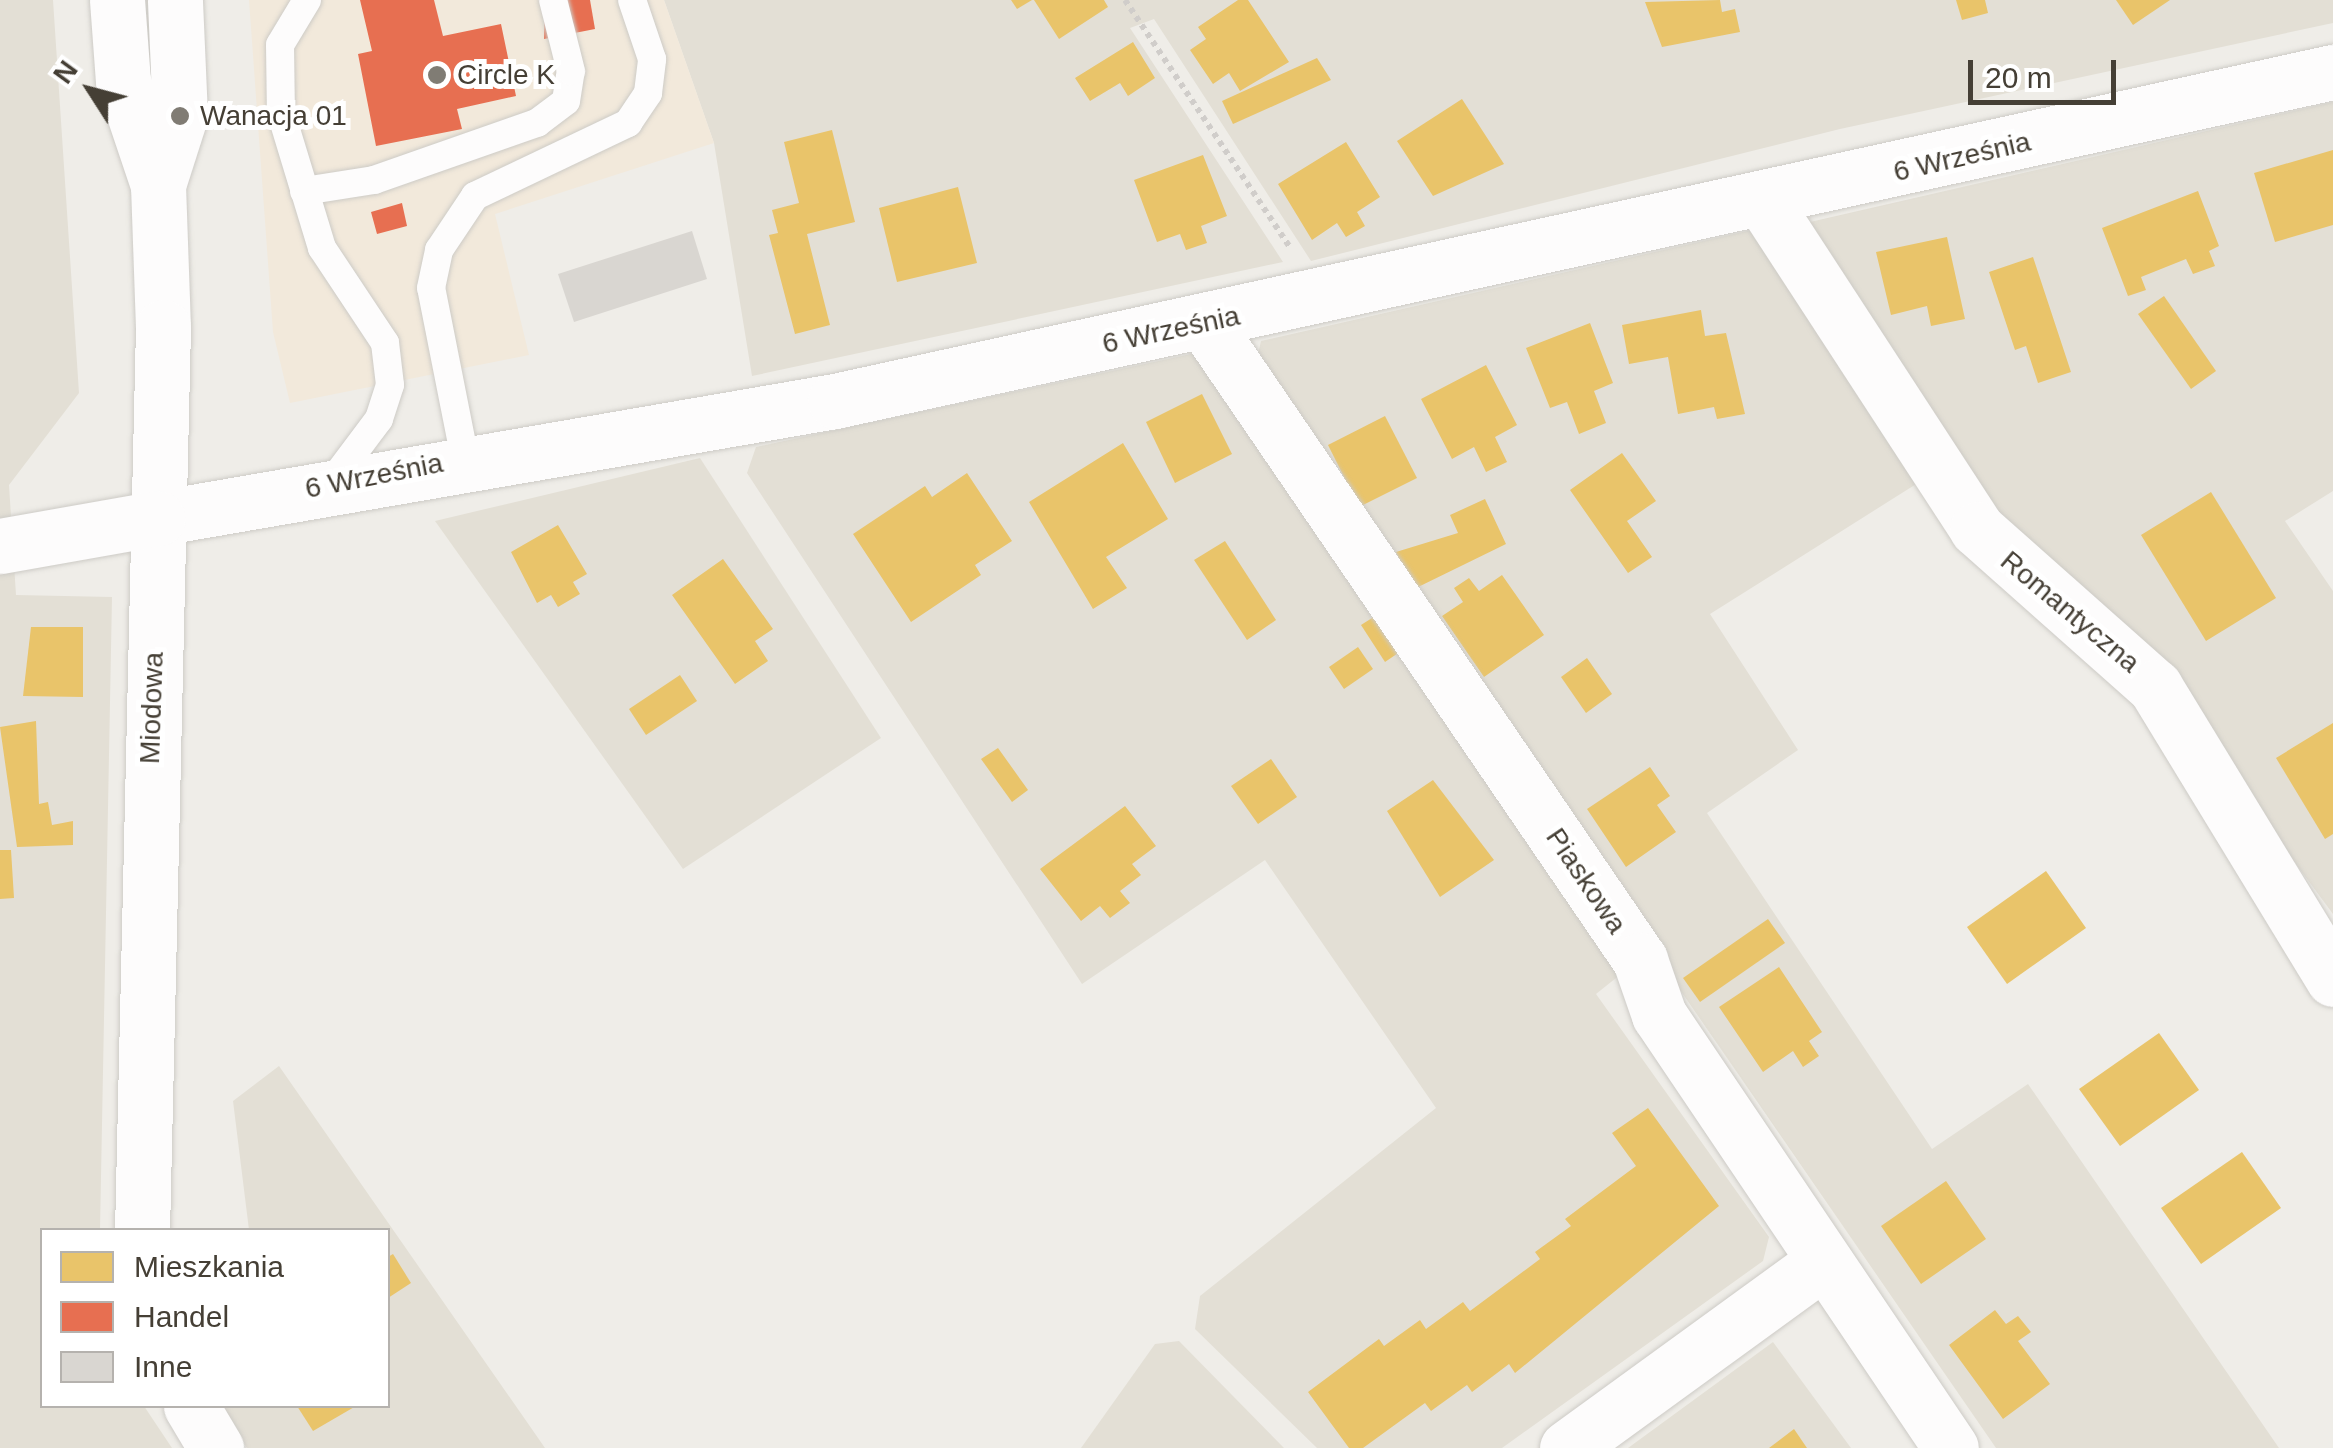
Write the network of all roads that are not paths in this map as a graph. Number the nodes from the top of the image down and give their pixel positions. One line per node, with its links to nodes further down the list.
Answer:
1 (116, 0): 7 (street, Miodowa)
2 (175, 0): 7 (street, Miodowa)
3 (308, 0): 8 (lane)
4 (553, 0): 8 (lane)
5 (632, 0): 11 (lane)
6 (2333, 72): 9 (street, 6 Września)
7 (158, 186): 13 (street, Miodowa)
8 (304, 191): 12 (lane)
9 (1764, 202): 10 (street, 6 Września); 15 (street, Romantyczna)
10 (1204, 322): 11 (street, 6 Września); 17 (street, Piaskowa)
11 (466, 459): 12 (street, 6 Września)
12 (330, 484): 13 (street, 6 Września)
13 (158, 518): 14 (street, 6 Września); 16 (street, Miodowa)
14 (0, 546)
15 (2333, 978)
16 (142, 1228)
17 (1820, 1264): 20 (street); 21 (street, Piaskowa)
18 (192, 1408): 19 (street)
19 (216, 1448)
20 (1567, 1448)
21 (1951, 1448)

